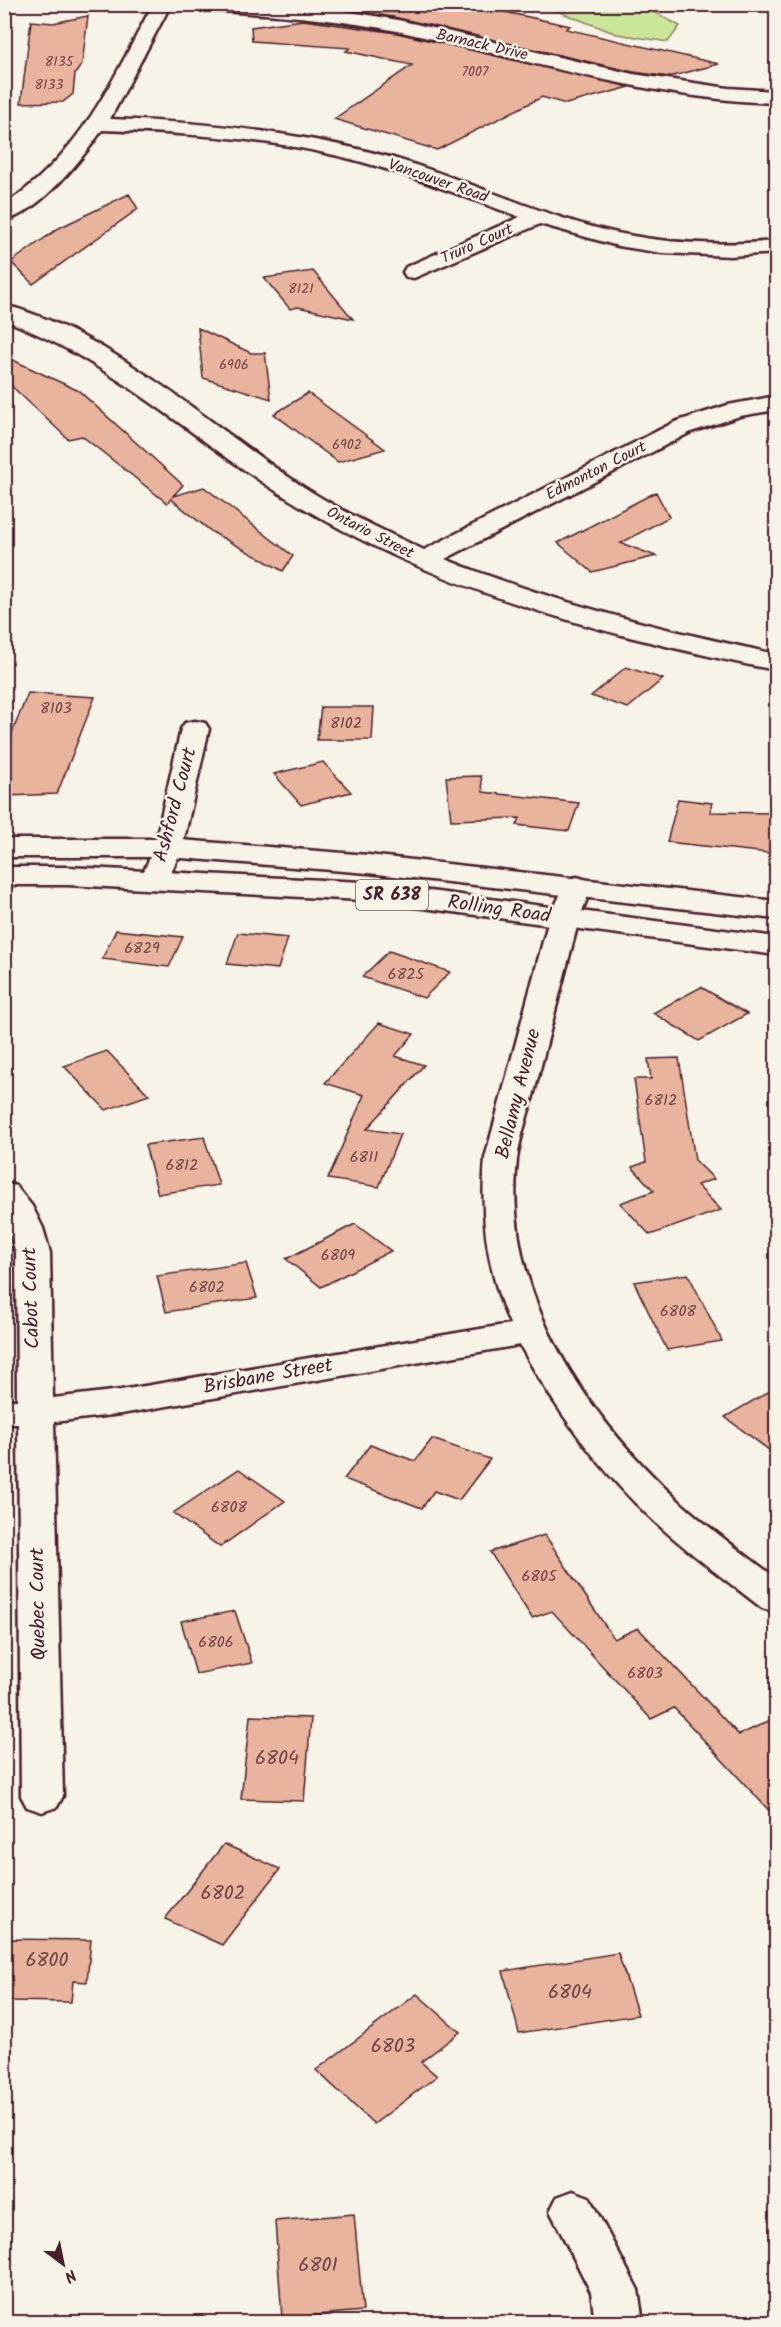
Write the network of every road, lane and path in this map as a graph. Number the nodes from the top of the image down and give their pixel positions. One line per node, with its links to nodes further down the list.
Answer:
1 (162, 4): 4 (street)
2 (185, 4): 3 (street, Barnack Drive)
3 (777, 97)
4 (96, 124): 5 (street); 6 (street, Vancouver Road)
5 (4, 215)
6 (540, 216): 7 (street, Vancouver Road); 8 (street, Truro Court)
7 (777, 247)
8 (414, 272)
9 (4, 312): 11 (street, Ontario Street)
10 (777, 403): 11 (street, Edmonton Court)
11 (423, 560): 12 (street, Ontario Street)
12 (777, 662)
13 (195, 729): 15 (street, Ashford Court)
14 (4, 848): 15 (street, Rolling Road / SR 638)
15 (168, 848): 17 (street, Ashford Court); 18 (street, Rolling Road / SR 638)
16 (4, 876): 17 (street, Rolling Road / SR 638)
17 (155, 880): 20 (street, Rolling Road / SR 638)
18 (577, 886): 19 (street, Rolling Road / SR 638); 20 (street, Bellamy Avenue)
19 (777, 910)
20 (564, 920): 21 (street, Rolling Road / SR 638); 23 (street, Bellamy Avenue)
21 (777, 946)
22 (4, 1193): 24 (street, Cabot Court)
23 (531, 1332): 24 (street, Brisbane Street); 25 (street, Bellamy Avenue)
24 (20, 1412): 26 (street, Quebec Court)
25 (777, 1598)
26 (42, 1796)
27 (573, 2211): 28 (street)
28 (619, 2322)

